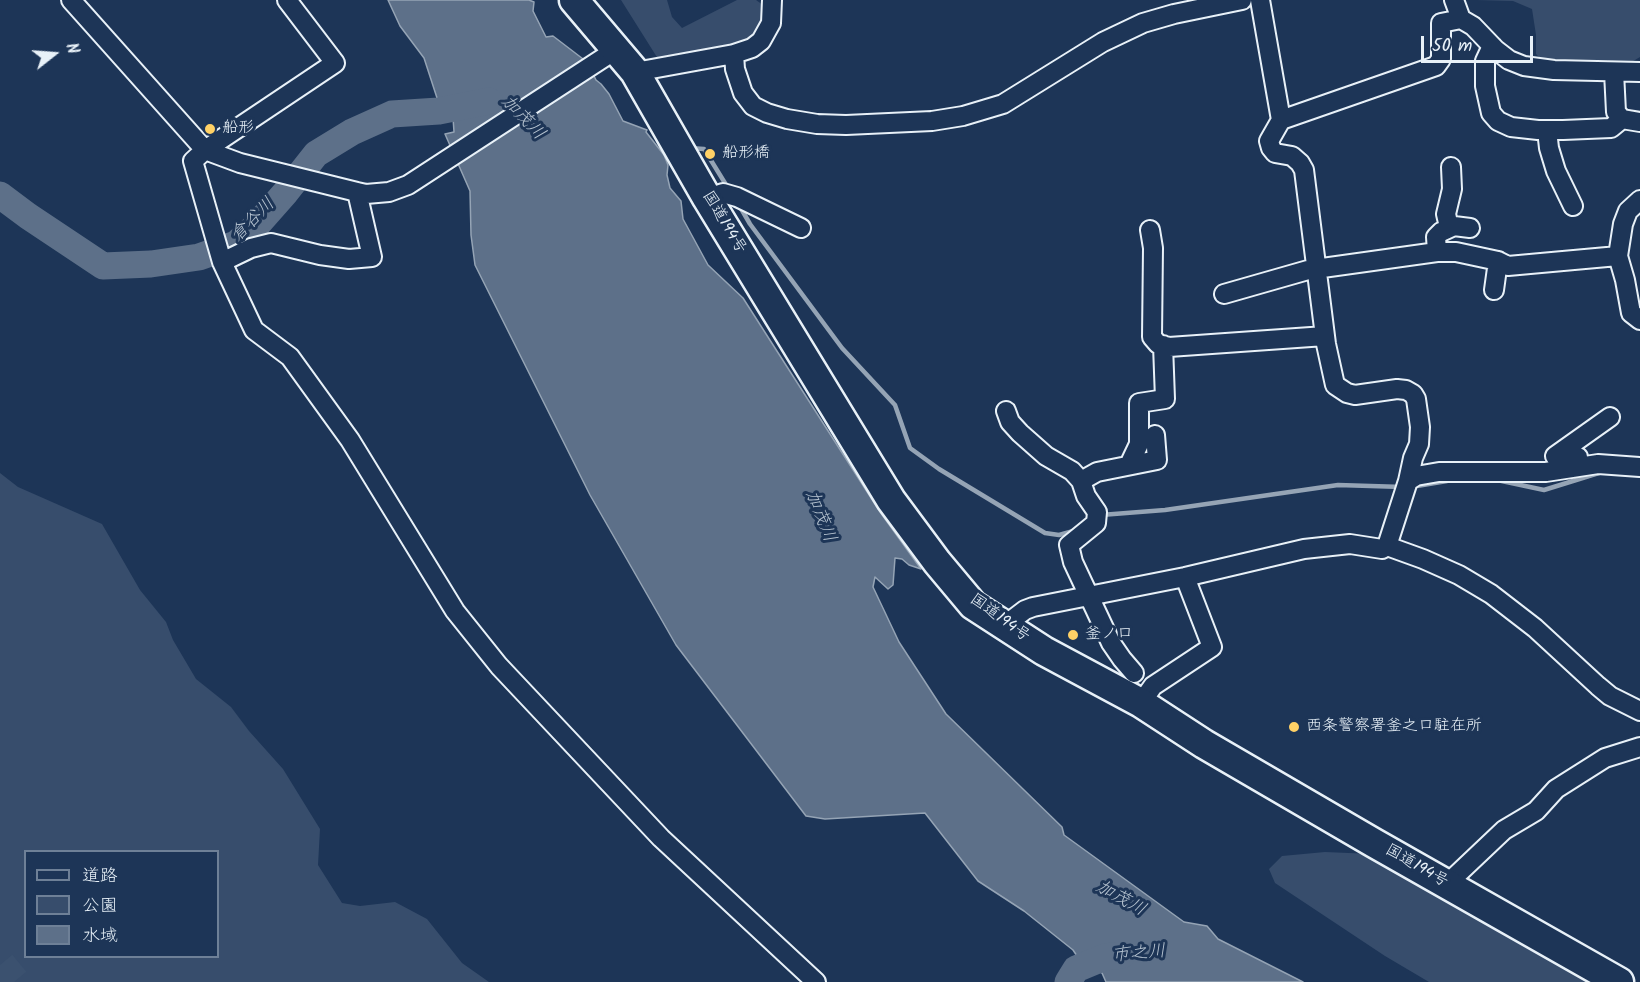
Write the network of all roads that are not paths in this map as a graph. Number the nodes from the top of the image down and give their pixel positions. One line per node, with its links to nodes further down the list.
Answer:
1 (70, 0): 18 (street)
2 (286, 0): 18 (street)
3 (574, 0): 10 (highway, 国道194号)
4 (772, 0): 11 (street)
5 (1242, 0): 11 (street)
6 (1260, 0): 15 (street)
7 (1454, 0): 8 (street)
8 (1461, 19): 9 (street); 15 (street)
9 (1492, 46): 13 (street); 17 (street)
10 (611, 53): 12 (highway, 国道194号); 20 (street)
11 (734, 54): 12 (street)
12 (635, 72): 21 (highway, 国道194号)
13 (1614, 72): 14 (street); 16 (street)
14 (1640, 72)
15 (1281, 120): 32 (street)
16 (1631, 120): 17 (street)
17 (1547, 130): 23 (street)
18 (205, 150): 20 (street); 31 (street)
19 (1451, 167): 24 (street)
20 (357, 192): 31 (street)
21 (707, 198): 25 (street); 49 (highway, 国道194号)
22 (1640, 200): 29 (street)
23 (1573, 206)
24 (1449, 227): 26 (street); 28 (street)
25 (801, 228)
26 (1470, 228)
27 (1150, 230): 37 (street)
28 (1437, 252): 30 (street); 32 (street)
29 (1618, 256): 30 (street); 35 (street)
30 (1498, 261): 33 (street)
31 (222, 262): 55 (street)
32 (1316, 268): 34 (street); 36 (street)
33 (1494, 290)
34 (1224, 294)
35 (1640, 320)
36 (1325, 336): 37 (street); 45 (street)
37 (1163, 345): 42 (street)
38 (1006, 411): 44 (street)
39 (1610, 417): 41 (street)
40 (1155, 435): 42 (street)
41 (1598, 464): 43 (street); 45 (street)
42 (1129, 465): 44 (street)
43 (1640, 467)
44 (1081, 481): 48 (street)
45 (1408, 481): 46 (street)
46 (1387, 546): 47 (street); 52 (street)
47 (1185, 577): 48 (street); 51 (street)
48 (1090, 596): 49 (street); 50 (street)
49 (1004, 626): 51 (highway, 国道194号)
50 (1134, 673)
51 (1141, 703): 54 (highway, 国道194号)
52 (1640, 711)
53 (1640, 747): 54 (street)
54 (1447, 884): 56 (highway, 国道194号)
55 (816, 982)
56 (1619, 982)

